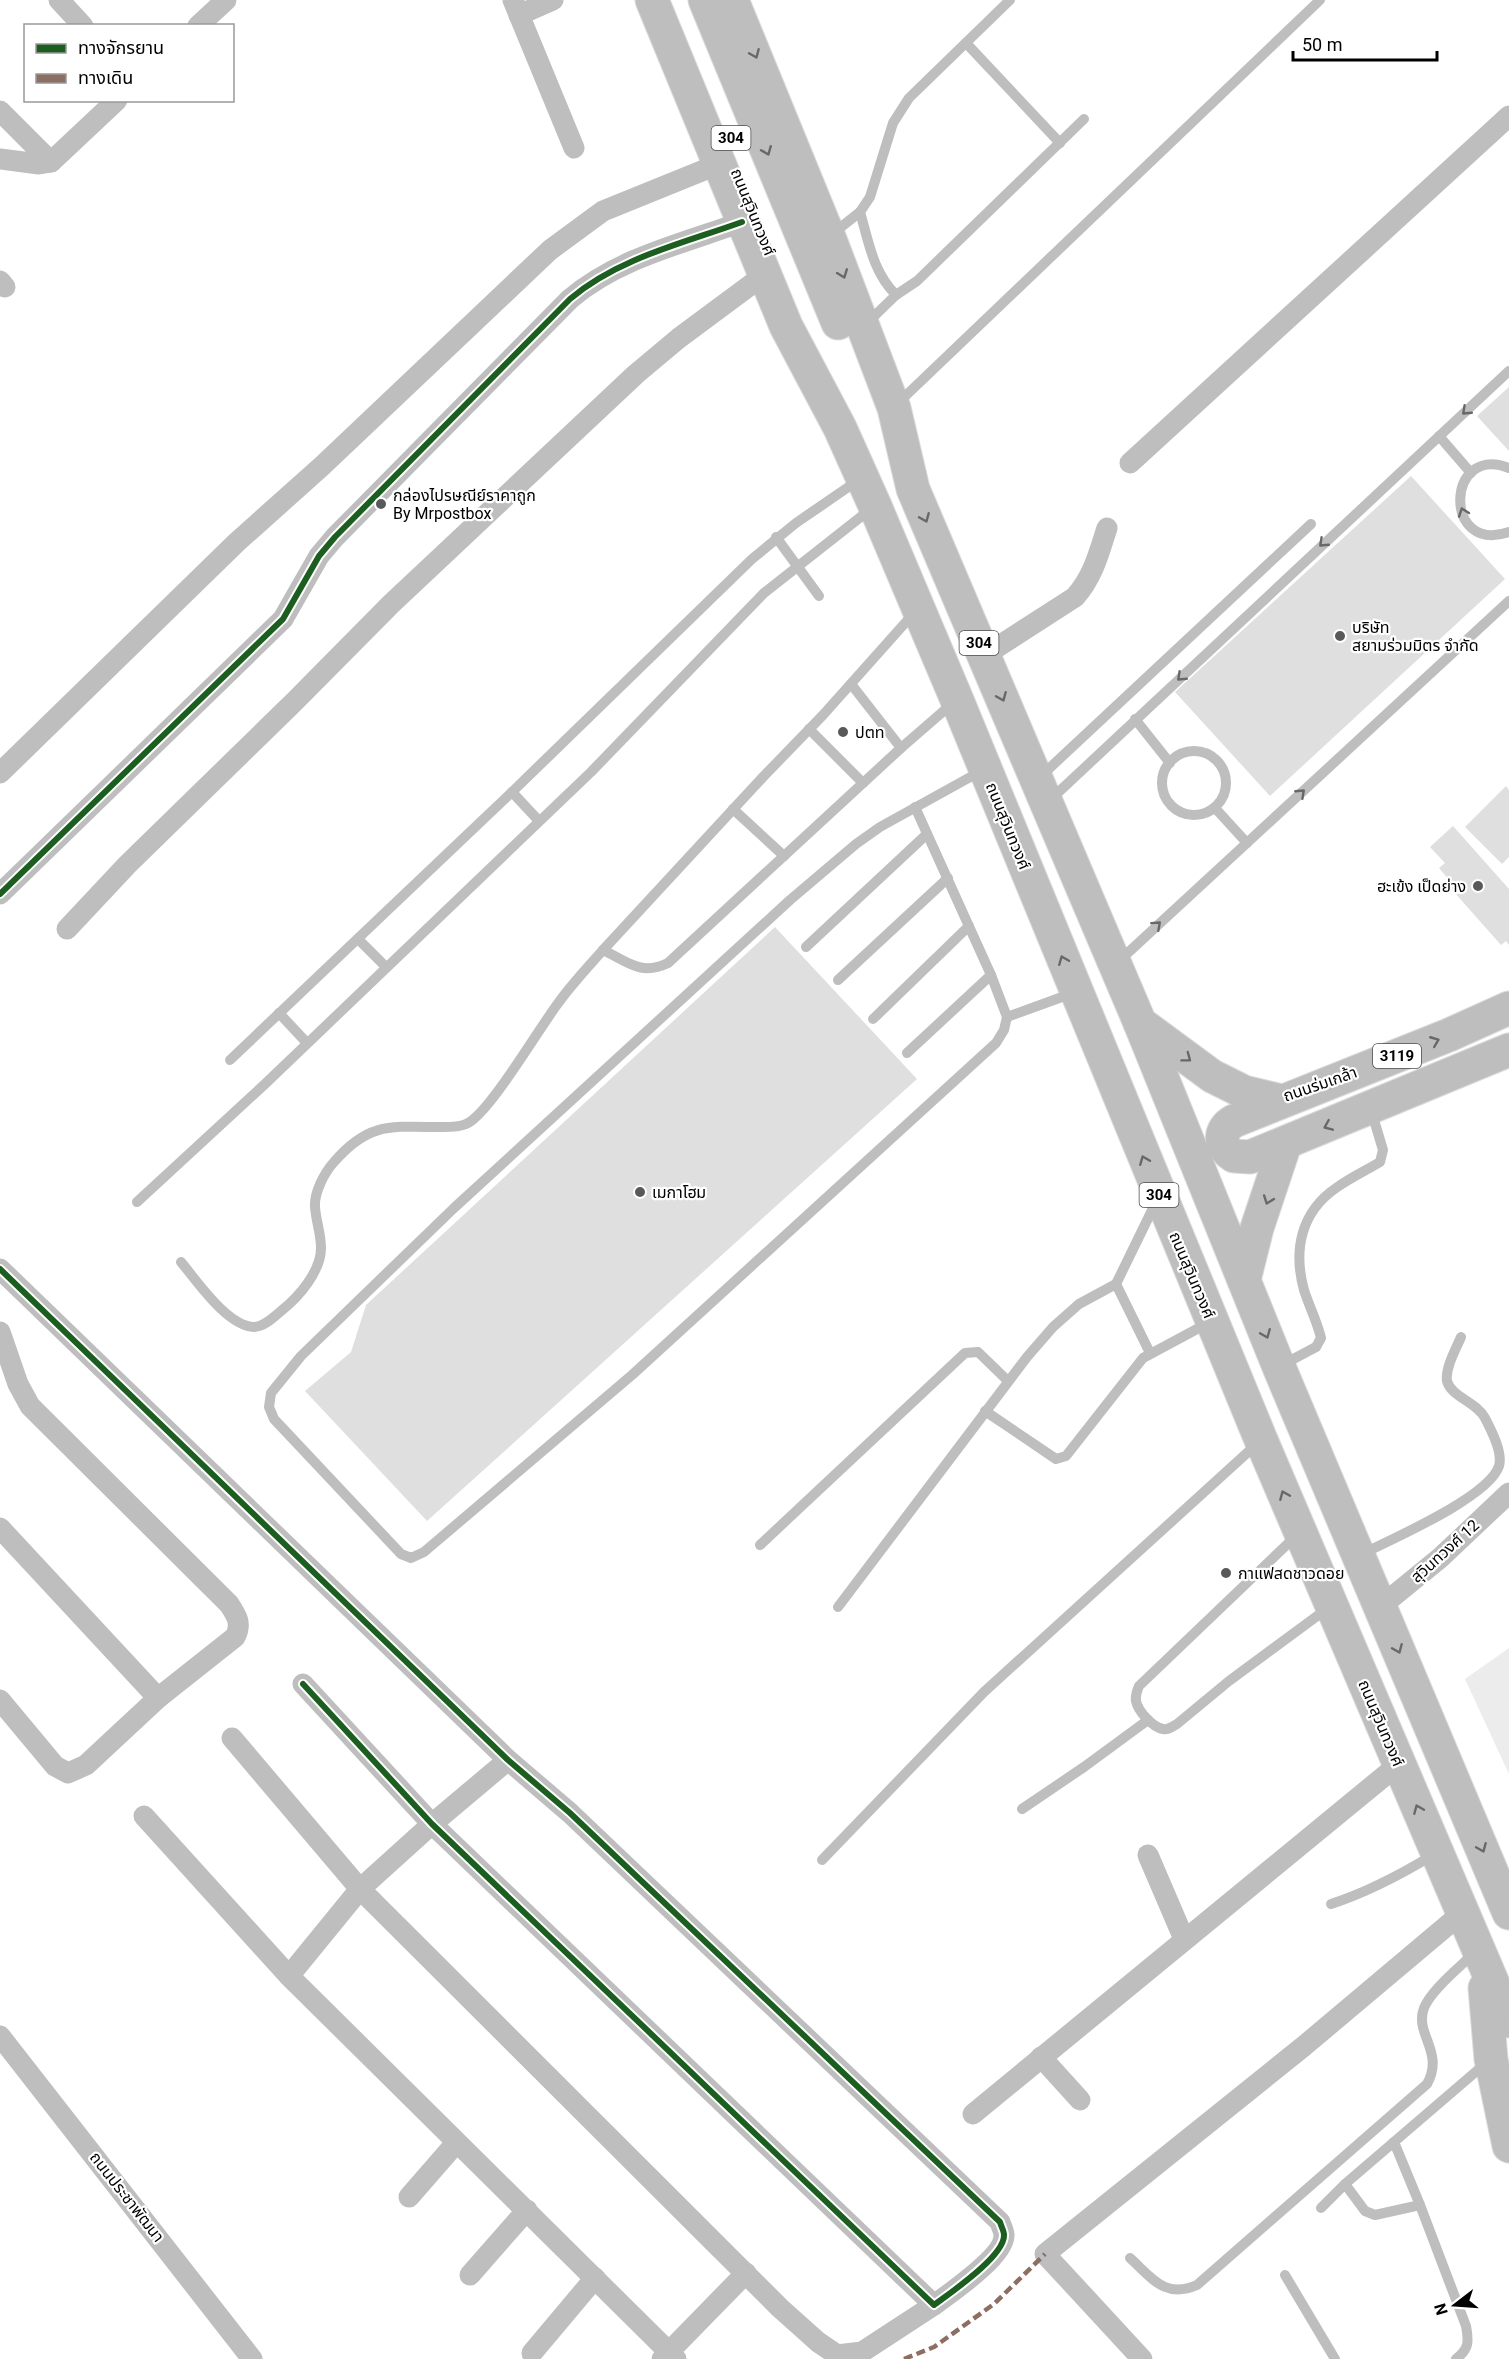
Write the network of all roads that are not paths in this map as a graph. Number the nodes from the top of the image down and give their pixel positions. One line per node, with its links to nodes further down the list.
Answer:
1 (59, 0): 11 (street)
2 (226, 0): 12 (street)
3 (553, 0): 10 (street)
4 (652, 0): 22 (main road, ถนนสุวินทวงศ์ / 304)
5 (674, 0): 25 (main road, ถนนสุวินทวงศ์ / 304)
6 (705, 0): 25 (main road, ถนนสุวินทวงศ์ / 304, one-way to 25)
7 (732, 0): 25 (main road, ถนนสุวินทวงศ์ / 304, one-way to 25)
8 (1010, 0): 13 (lane)
9 (1320, 0): 29 (lane)
10 (516, 8): 19 (street)
11 (81, 24)
12 (200, 24)
13 (966, 43): 18 (lane); 23 (lane)
14 (115, 102): 21 (street)
15 (0, 111): 21 (street)
16 (1509, 116): 31 (street)
17 (1084, 119): 18 (lane)
18 (1060, 143): 26 (lane)
19 (574, 148)
20 (0, 159): 21 (street)
21 (51, 162)
22 (719, 164): 24 (main road, ถนนสุวินทวงศ์ / 304); 52 (street)
23 (860, 212): 25 (lane); 26 (lane)
24 (742, 222): 25 (main road, ถนนสุวินทวงศ์ / 304); 64 (street)
25 (798, 263): 27 (main road, ถนนสุวินทวงศ์ / 304, one-way to 27); 34 (main road, ถนนสุวินทวงศ์ / 304); 35 (main road, ถนนสุวินทวงศ์ / 304); 66 (street)
26 (896, 295): 27 (lane)
27 (863, 327): 29 (main road, ถนนสุวินทวงศ์ / 304)
28 (1509, 371): 30 (lane, one-way to 30)
29 (894, 408): 34 (main road, ถนนสุวินทวงศ์ / 304)
30 (1439, 436): 33 (lane); 47 (lane, one-way to 47)
31 (1130, 463)
32 (1509, 468): 33 (lane)
33 (1471, 473): 38 (lane, one-way to 33)
34 (913, 489): 44 (main road, ถนนสุวินทวงศ์ / 304, one-way to 44)
35 (869, 492): 39 (lane); 40 (lane); 43 (main road, ถนนสุวินทวงศ์ / 304)
36 (1311, 524): 54 (lane)
37 (1107, 528): 44 (street)
38 (1509, 532)
39 (776, 537): 40 (lane); 55 (lane)
40 (796, 566): 41 (lane); 59 (lane)
41 (819, 596)
42 (1509, 601): 61 (lane, one-way to 42)
43 (918, 609): 45 (lane); 46 (main road, ถนนสุวินทวงศ์ / 304)
44 (984, 655): 54 (main road, ถนนสุวินทวงศ์ / 304, one-way to 54)
45 (851, 684): 48 (lane); 49 (lane)
46 (957, 700): 49 (lane); 51 (main road, ถนนสุวินทวงศ์ / 304)
47 (1135, 720): 50 (lane); 54 (lane)
48 (809, 729): 53 (lane); 58 (lane)
49 (901, 748): 53 (lane)
50 (1170, 763): 57 (lane); 57 (lane)
51 (985, 769): 56 (lane); 74 (main road, ถนนสุวินทวงศ์ / 304, one-way to 51)
52 (0, 773)
53 (863, 783): 62 (lane)
54 (1042, 791): 70 (main road, ถนนสุวินทวงศ์ / 304)
55 (512, 792): 59 (lane); 67 (lane)
56 (915, 807): 60 (lane); 77 (lane)
57 (1215, 808): 61 (lane)
58 (733, 809): 62 (lane); 69 (lane)
59 (539, 821): 71 (lane)
60 (927, 834): 63 (lane); 68 (lane)
61 (1247, 843): 70 (lane, one-way to 61)
62 (784, 856): 69 (lane)
63 (948, 878): 65 (lane); 73 (lane)
64 (0, 894)
65 (969, 926): 72 (lane); 78 (lane)
66 (67, 929)
67 (358, 939): 71 (lane); 76 (lane)
68 (806, 947)
69 (603, 950): 89 (lane)
70 (1114, 965): 79 (main road, ถนนสุวินทวงศ์ / 304)
71 (386, 967): 80 (lane)
72 (991, 975): 77 (lane); 82 (lane)
73 (838, 980)
74 (1076, 992): 77 (lane); 87 (main road, ถนนสุวินทวงศ์ / 304, one-way to 74)
75 (1509, 1008): 84 (main road, ถนนร่มเกล้า / 3119, one-way to 75)
76 (279, 1013): 80 (lane); 83 (lane)
77 (1007, 1017)
78 (873, 1019)
79 (1140, 1023): 84 (main road, ถนนร่มเกล้า, one-way to 84); 91 (main road, ถนนสุวินทวงศ์ / 304)
80 (307, 1043): 88 (lane)
81 (1509, 1050): 85 (main road, 3119)
82 (907, 1053)
83 (230, 1060)
84 (1282, 1101): 86 (main road)
85 (1370, 1107): 86 (main road, 3119, one-way to 86); 97 (lane)
86 (1285, 1144): 91 (main road, one-way to 91)
87 (1159, 1196): 92 (lane); 93 (main road, ถนนสุวินทวงศ์ / 304)
88 (137, 1202)
89 (181, 1262)
90 (0, 1269): 114 (street)
91 (1244, 1280): 97 (main road, ถนนสุวินทวงศ์ / 304, one-way to 97)
92 (1116, 1284): 96 (lane); 98 (lane)
93 (1212, 1322): 96 (lane); 100 (main road, ถนนสุวินทวงศ์ / 304)
94 (0, 1332): 110 (street)
95 (1461, 1337): 105 (lane)
96 (1150, 1353): 99 (lane)
97 (1279, 1367): 105 (main road, ถนนสุวินทวงศ์ / 304)
98 (1008, 1381): 99 (lane); 104 (lane)
99 (985, 1411): 107 (lane)
100 (1261, 1440): 103 (main road, ถนนสุวินทวงศ์ / 304, one-way to 100); 121 (lane)
101 (1509, 1493): 108 (street, สุวินทวงศ์ 12)
102 (0, 1528): 110 (street)
103 (1300, 1532): 106 (main road, ถนนสุวินทวงศ์ / 304); 112 (lane)
104 (760, 1545)
105 (1359, 1555): 108 (main road, ถนนสุวินทวงศ์ / 304)
106 (1330, 1606): 112 (lane); 115 (main road, ถนนสุวินทวงศ์ / 304)
107 (838, 1607)
108 (1380, 1607): 125 (main road, ถนนสุวินทวงศ์ / 304, one-way to 125)
109 (303, 1684): 118 (street)
110 (158, 1698): 111 (street)
111 (0, 1700)
112 (1148, 1720): 116 (lane)
113 (232, 1738): 122 (street)
114 (508, 1760): 118 (street); 148 (street)
115 (1399, 1764): 119 (main road, ถนนสุวินทวงศ์ / 304, one-way to 115); 126 (street)
116 (1022, 1809)
117 (144, 1816): 128 (street)
118 (432, 1824): 122 (street); 148 (street)
119 (1437, 1853): 123 (lane); 124 (main road, ถนนสุวินทวงศ์ / 304)
120 (1148, 1855): 126 (street)
121 (822, 1860)
122 (360, 1889): 128 (street); 144 (street)
123 (1331, 1904)
124 (1462, 1913): 127 (main road, ถนนสุวินทวงศ์ / 304); 152 (street)
125 (1509, 1913)
126 (1184, 1939): 131 (street)
127 (1480, 1954): 129 (main road, ถนนสุวินทวงศ์ / 304); 132 (main road); 143 (lane)
128 (289, 1976): 136 (street)
129 (1509, 2021)
130 (0, 2036): 151 (street, ถนนประชาพัฒนา)
131 (1041, 2057): 133 (street); 134 (street)
132 (1491, 2059): 135 (lane); 137 (main road)
133 (1080, 2100)
134 (973, 2114)
135 (1394, 2142): 138 (lane); 140 (lane)
136 (456, 2143): 139 (street); 142 (street)
137 (1509, 2146)
138 (1345, 2184): 140 (lane); 141 (lane)
139 (409, 2197)
140 (1420, 2205): 154 (lane)
141 (1321, 2208)
142 (527, 2210): 145 (street); 147 (street)
143 (1130, 2258)
144 (746, 2273): 148 (street); 150 (street)
145 (470, 2275)
146 (1285, 2275): 153 (lane)
147 (595, 2278): 149 (street); 150 (street)
148 (934, 2305)
149 (532, 2353)
150 (669, 2356)
151 (252, 2359)
152 (1142, 2359)
153 (1335, 2359)
154 (1456, 2359)

